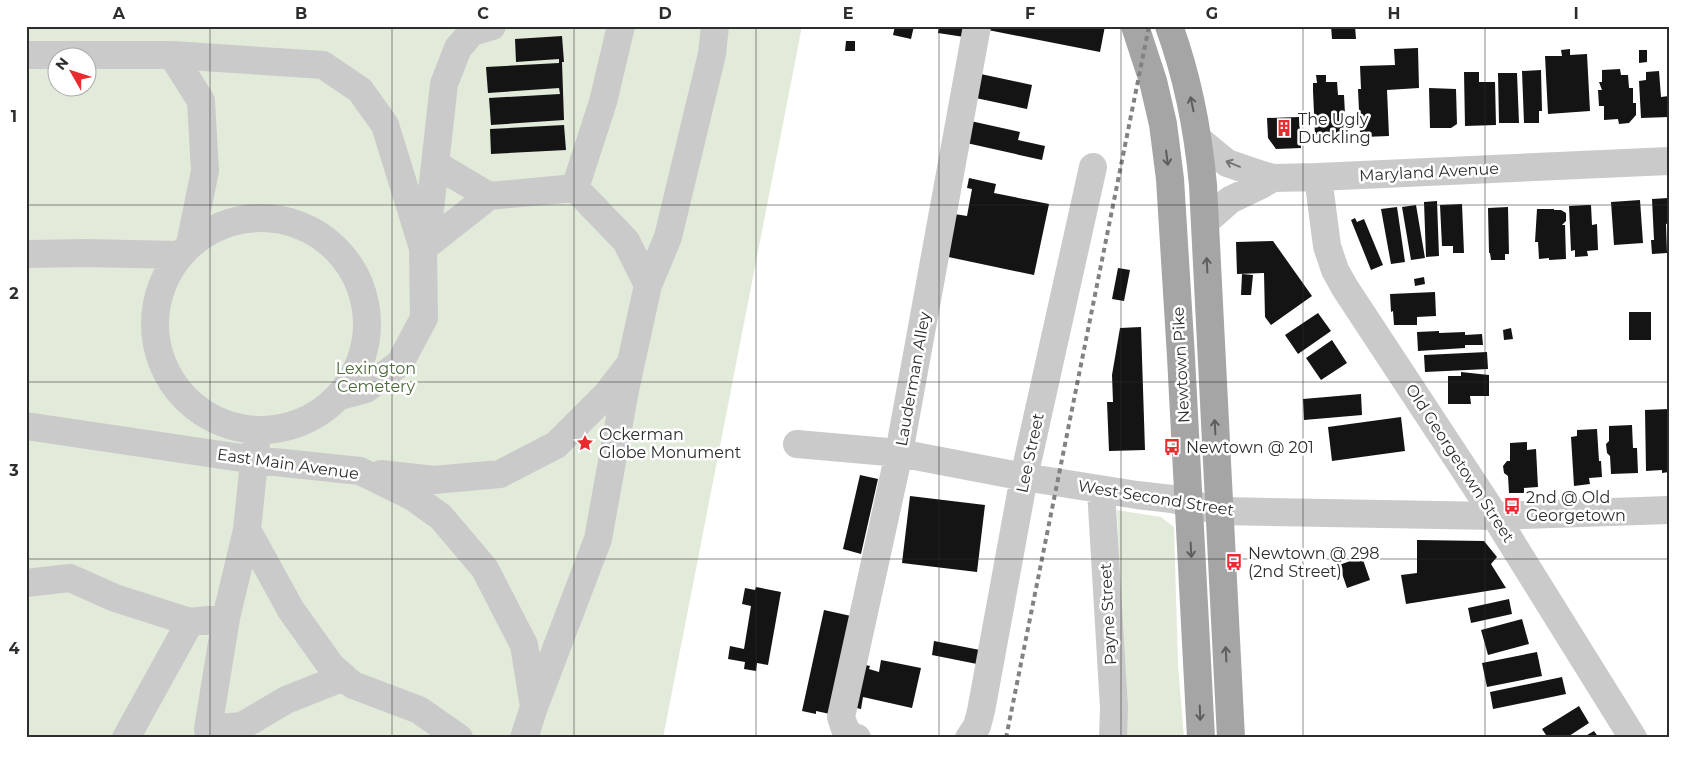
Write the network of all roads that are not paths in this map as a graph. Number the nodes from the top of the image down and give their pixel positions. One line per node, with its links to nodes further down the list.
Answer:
1 (492, 26): 11 (street)
2 (621, 26): 15 (street)
3 (715, 26): 21 (street)
4 (977, 26): 27 (street, Lauderman Alley)
5 (1134, 26): 32 (main road, Newtown Pike, one-way to 32)
6 (1169, 26): 9 (main road, Newtown Pike, one-way to 6)
7 (26, 54): 8 (street)
8 (172, 55): 18 (street); 19 (street)
9 (1199, 140): 13 (street, Maryland Avenue, one-way to 9); 17 (main road, Newtown Pike)
10 (1669, 161): 14 (street, Maryland Avenue)
11 (435, 164): 16 (street); 18 (street)
12 (1093, 167): 30 (street, Lee Street)
13 (1273, 178): 14 (street, Maryland Avenue); 17 (street)
14 (1318, 178): 35 (street, Old Georgetown Street)
15 (575, 188): 16 (street); 21 (street)
16 (489, 196): 18 (street)
17 (1205, 222): 34 (main road, Newtown Pike, one-way to 17)
18 (423, 248): 23 (street)
19 (185, 249): 20 (street); 23 (street); 25 (street)
20 (26, 254)
21 (648, 285): 22 (street)
22 (631, 362): 29 (street); 41 (street)
23 (340, 396): 25 (street)
24 (26, 426): 28 (street, East Main Avenue)
25 (256, 431): 28 (street)
26 (797, 444): 27 (street, West Second Street)
27 (899, 453): 30 (street, West Second Street); 43 (street, Lauderman Alley)
28 (255, 460): 29 (street, East Main Avenue); 36 (street)
29 (360, 471): 41 (street, East Main Avenue)
30 (1024, 477): 31 (street, West Second Street); 47 (street, Lee Street)
31 (1101, 490): 32 (street, West Second Street); 48 (street, Payne Street)
32 (1188, 502): 34 (street, West Second Street); 49 (main road, Newtown Pike, one-way to 49)
33 (1669, 510): 35 (street, West Second Street)
34 (1219, 511): 35 (street, West Second Street); 50 (main road, Newtown Pike, one-way to 34)
35 (1495, 516): 51 (street, Old Georgetown Street)
36 (247, 530): 38 (street); 40 (street)
37 (26, 583): 39 (street)
38 (226, 618): 39 (street); 42 (street)
39 (190, 622): 44 (street)
40 (344, 677): 42 (street); 45 (street)
41 (534, 707): 46 (street, East Main Avenue)
42 (209, 734)
43 (848, 735)
44 (126, 738)
45 (459, 738)
46 (524, 738)
47 (969, 738)
48 (1113, 738)
49 (1201, 738)
50 (1231, 738)
51 (1632, 738)

